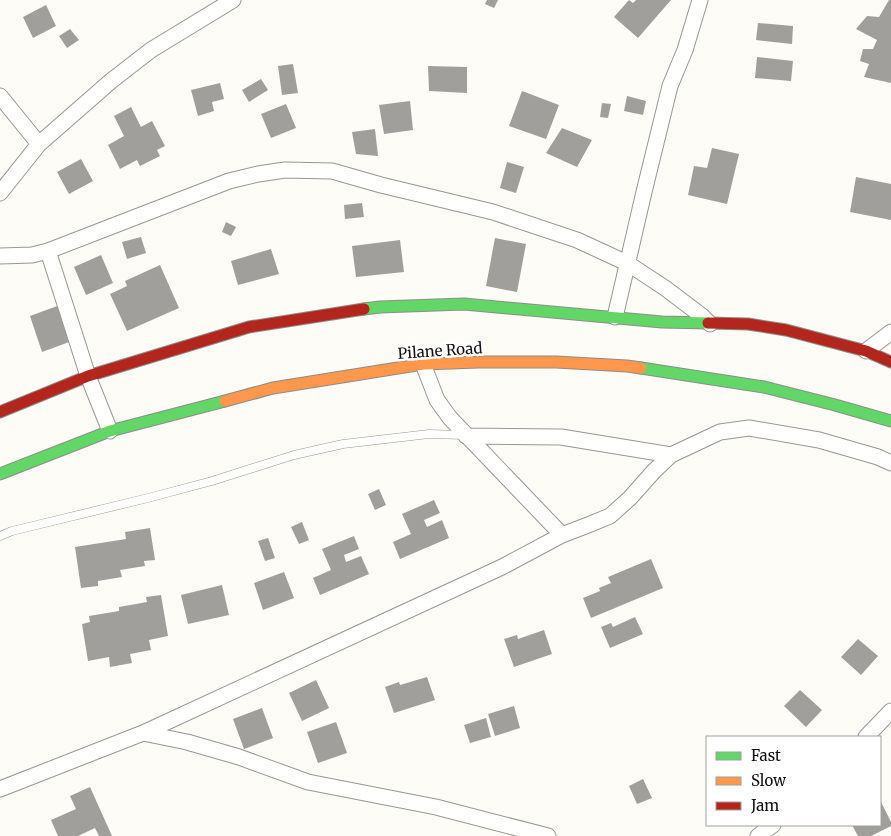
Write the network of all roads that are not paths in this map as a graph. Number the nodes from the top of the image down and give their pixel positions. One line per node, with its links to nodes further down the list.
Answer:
1 (233, 0): 4 (street)
2 (700, 0): 8 (street)
3 (0, 96): 4 (street)
4 (39, 144): 5 (street)
5 (0, 193)
6 (48, 251): 7 (street); 8 (street); 15 (street)
7 (0, 256)
8 (627, 263): 9 (street); 10 (street)
9 (615, 317): 10 (street); 15 (street)
10 (710, 324): 12 (street)
11 (891, 332): 12 (street)
12 (866, 351): 13 (street)
13 (891, 362)
14 (423, 364): 17 (street, Pilane Road); 18 (street, Pilane Road); 19 (street)
15 (88, 376): 16 (street); 18 (street)
16 (0, 412)
17 (891, 421)
18 (110, 431): 22 (street, Pilane Road)
19 (466, 436): 20 (street); 23 (street); 24 (lane)
20 (671, 455): 21 (street); 23 (street)
21 (891, 463)
22 (0, 474)
23 (562, 534): 26 (street)
24 (0, 536)
25 (891, 711): 27 (street)
26 (143, 733): 28 (street); 30 (street)
27 (867, 736)
28 (0, 789)
29 (772, 826): 31 (street)
30 (548, 836)
31 (758, 836)

